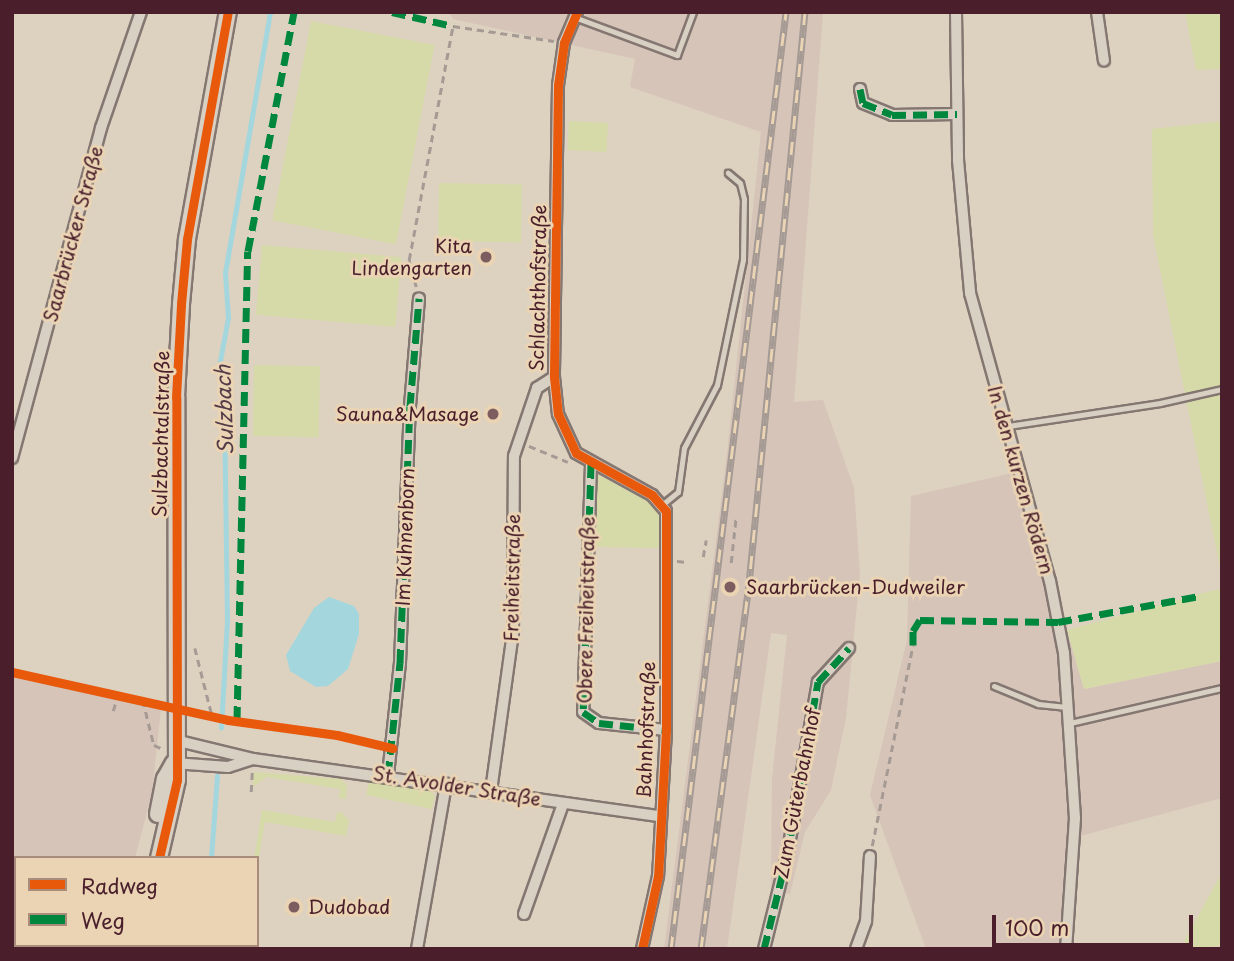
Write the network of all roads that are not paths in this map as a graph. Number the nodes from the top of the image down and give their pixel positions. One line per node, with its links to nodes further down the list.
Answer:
1 (141, 12): 15 (street, Saarbrücker Straße)
2 (228, 12): 24 (main road, Sulzbachtalstraße)
3 (693, 12): 6 (lane)
4 (956, 12): 9 (street, In den kurzen Rödern)
5 (1097, 12): 7 (street)
6 (575, 15): 12 (street, Schlachthofstraße)
7 (1104, 61)
8 (860, 89): 9 (street)
9 (957, 114): 14 (street, In den kurzen Rödern)
10 (728, 173): 17 (lane)
11 (419, 298): 26 (street, Im Kuhnenborn)
12 (554, 377): 16 (street, Schlachthofstraße); 28 (street, Freiheitstraße)
13 (1222, 389): 14 (lane)
14 (1005, 426): 21 (street, In den kurzen Rödern)
15 (12, 458)
16 (591, 464): 17 (street, Schlachthofstraße); 23 (street, Obere Freiheitstraße)
17 (665, 508): 23 (street, Bahnhofstraße)
18 (849, 648): 37 (street, Zum Güterbahnhof)
19 (994, 686): 21 (lane)
20 (1222, 688): 22 (lane)
21 (1069, 707): 22 (street, In den kurzen Rödern)
22 (1070, 723): 39 (street, In den kurzen Rödern)
23 (666, 730): 30 (street, Bahnhofstraße)
24 (172, 751): 25 (street, St. Avolder Straße); 25 (street, St. Avolder Straße); 31 (main road, Sulzbachtalstraße); 32 (main road, Sulzbachtalstraße)
25 (253, 759): 26 (street, St. Avolder Straße)
26 (388, 775): 27 (street, St. Avolder Straße)
27 (446, 784): 28 (street, St. Avolder Straße); 35 (street)
28 (491, 791): 29 (street, St. Avolder Straße)
29 (563, 804): 30 (street, St. Avolder Straße); 34 (street)
30 (660, 816): 36 (street, Bahnhofstraße)
31 (148, 856)
32 (159, 856)
33 (870, 856): 38 (street)
34 (524, 914)
35 (417, 949)
36 (642, 949)
37 (764, 949)
38 (856, 949)
39 (1066, 949)

